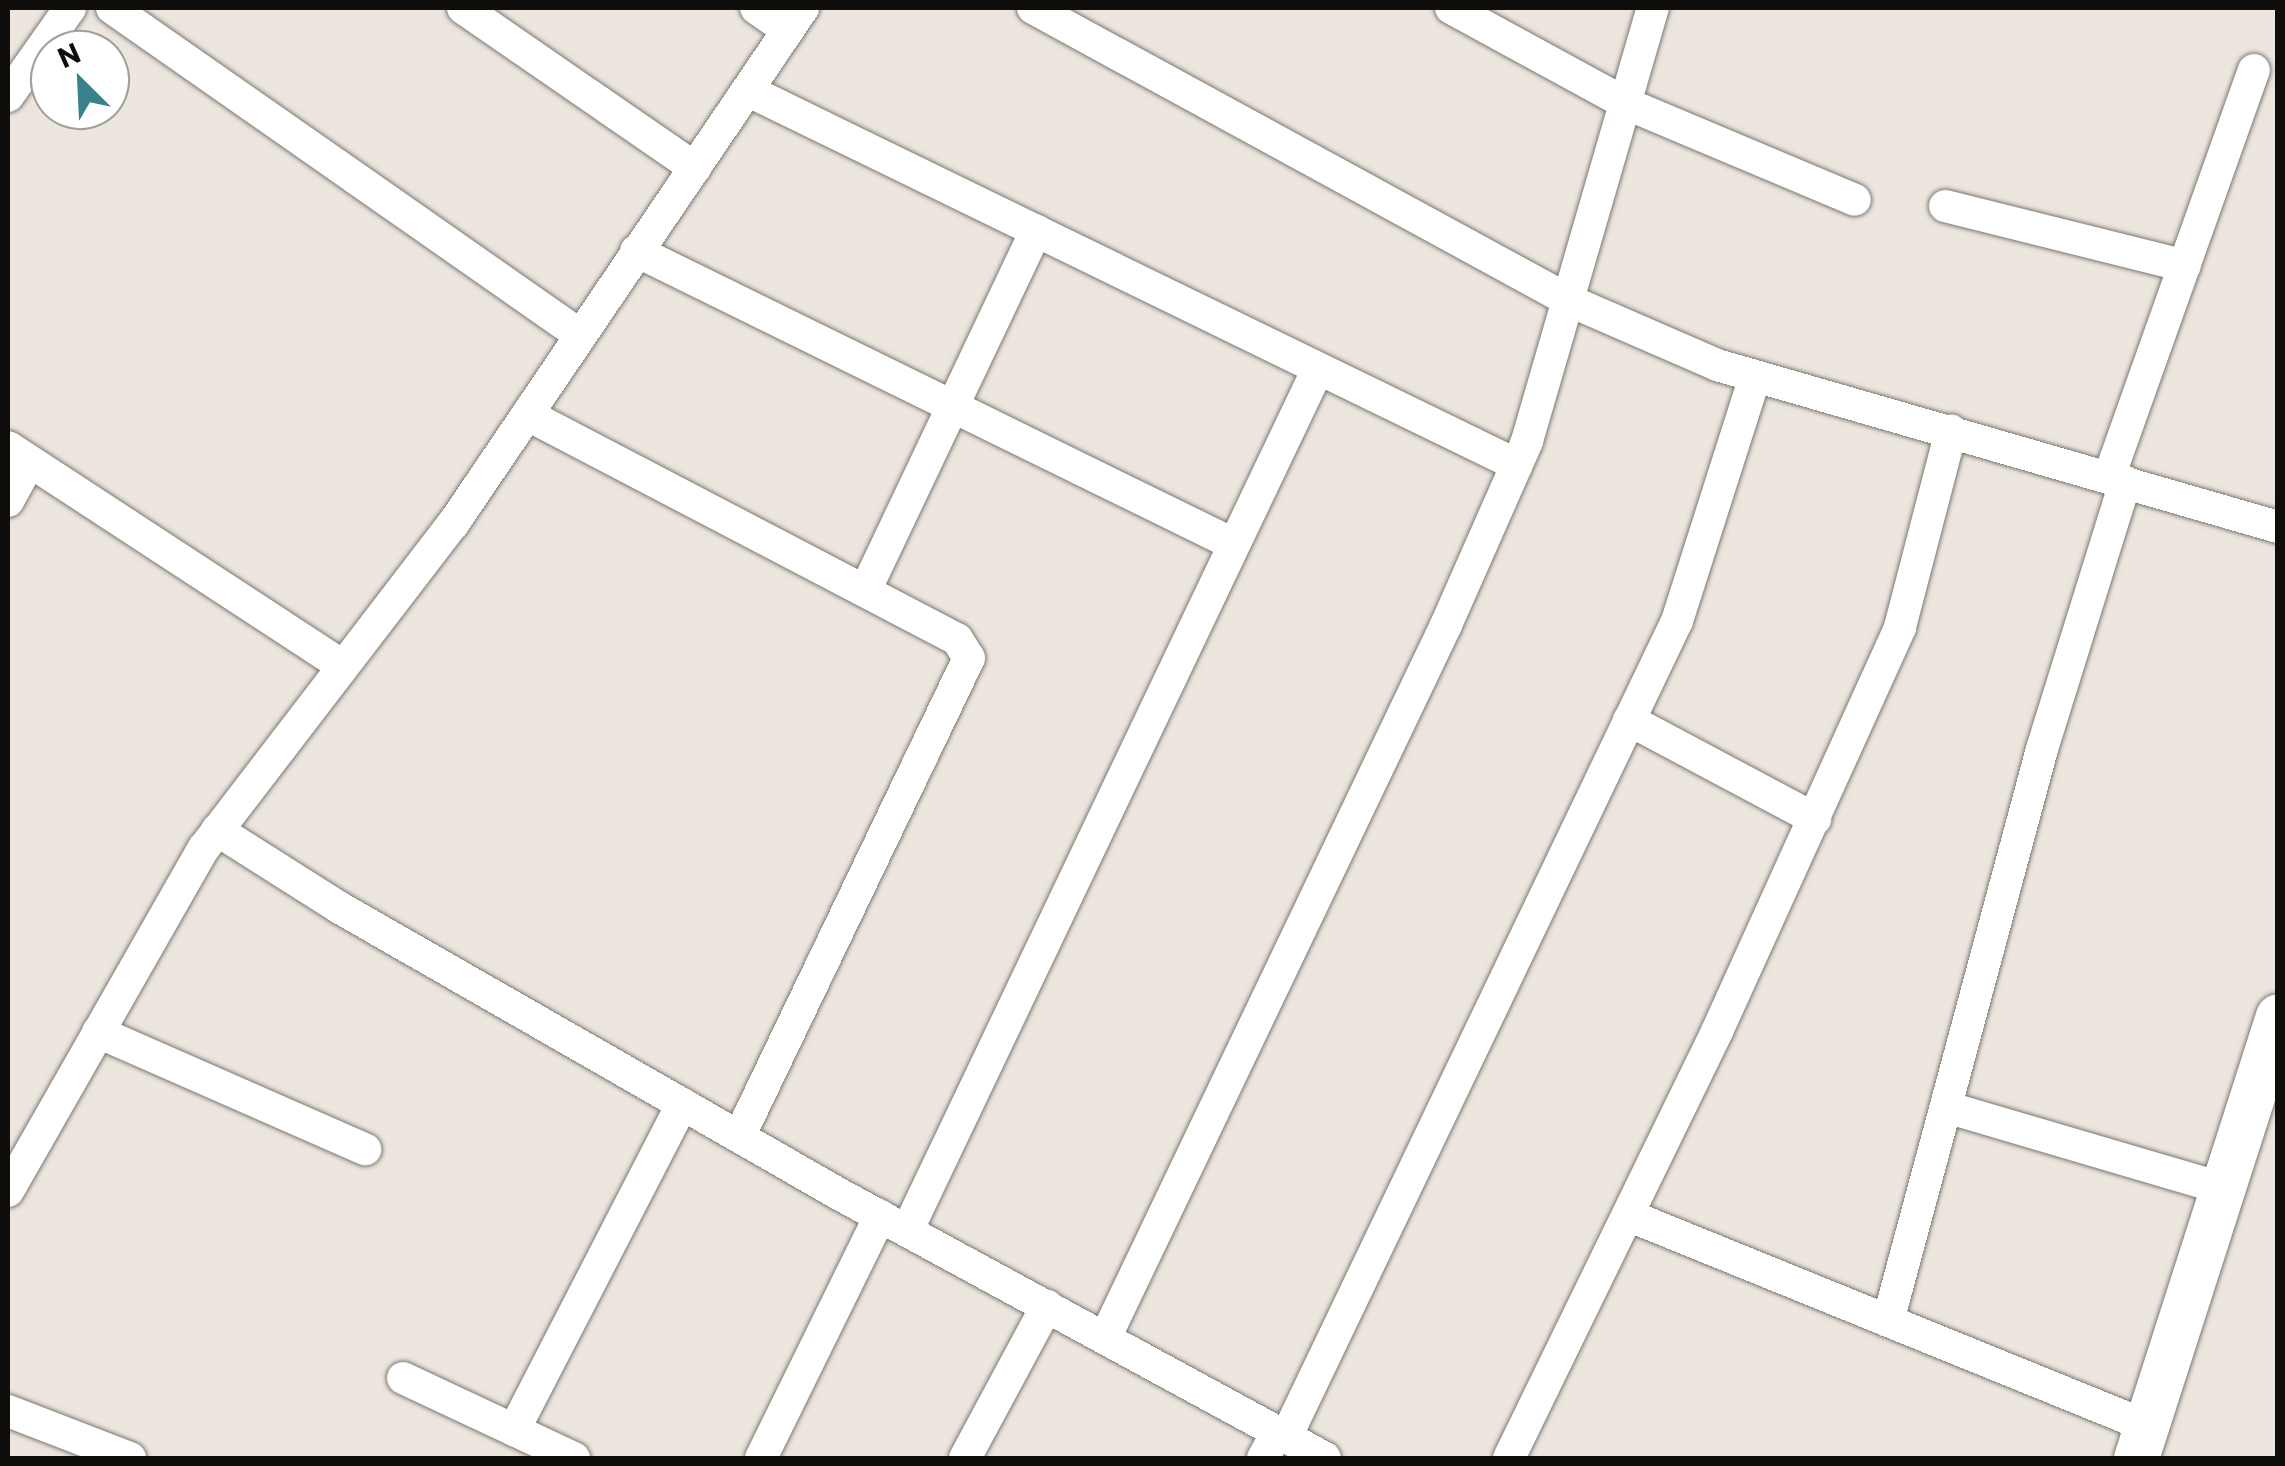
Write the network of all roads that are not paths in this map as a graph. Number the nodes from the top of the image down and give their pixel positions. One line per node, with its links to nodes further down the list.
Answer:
1 (70, 8): 11 (street)
2 (112, 8): 20 (street)
3 (464, 8): 13 (street)
4 (756, 8): 8 (street)
5 (1033, 8): 19 (street)
6 (1451, 8): 12 (street)
7 (1653, 8): 12 (street)
8 (796, 19): 10 (street)
9 (2254, 70): 18 (street)
10 (749, 91): 13 (street); 16 (street)
11 (8, 96)
12 (1627, 104): 14 (street); 19 (street)
13 (695, 168): 17 (street)
14 (1855, 200)
15 (1945, 206): 18 (street)
16 (1036, 231): 21 (street); 23 (street)
17 (636, 251): 20 (street); 23 (street)
18 (2184, 266): 28 (street)
19 (1570, 301): 22 (street); 27 (street)
20 (580, 336): 24 (street)
21 (1318, 369): 27 (street); 31 (street)
22 (1756, 377): 25 (street); 34 (street)
23 (954, 407): 31 (street); 32 (street)
24 (528, 415): 32 (street); 33 (street)
25 (1951, 431): 28 (street); 35 (street)
26 (18, 455): 29 (street); 33 (street)
27 (1517, 464): 50 (street)
28 (2117, 479): 30 (street); 41 (street)
29 (8, 501)
30 (2278, 527)
31 (1234, 544): 47 (street)
32 (865, 590): 42 (street)
33 (341, 665): 36 (street)
34 (1630, 720): 35 (street); 54 (street)
35 (1814, 819): 46 (street)
36 (217, 830): 38 (street); 40 (street)
37 (2278, 1016): 39 (street)
38 (98, 1032): 43 (street); 45 (street)
39 (2264, 1103): 44 (street)
40 (682, 1104): 42 (street); 53 (street)
41 (1946, 1107): 44 (street); 49 (street)
42 (739, 1137): 47 (street)
43 (364, 1149)
44 (2222, 1188): 55 (street)
45 (8, 1191)
46 (1630, 1216): 49 (street); 61 (street)
47 (893, 1224): 48 (street); 58 (street)
48 (1047, 1306): 50 (street); 59 (street)
49 (1888, 1320): 55 (street)
50 (1105, 1338): 54 (street)
51 (403, 1378): 53 (street)
52 (8, 1411): 56 (street)
53 (514, 1430): 57 (street)
54 (1276, 1442): 60 (street)
55 (2142, 1442)
56 (130, 1458)
57 (574, 1458)
58 (760, 1458)
59 (964, 1458)
60 (1325, 1458)
61 (1509, 1458)

